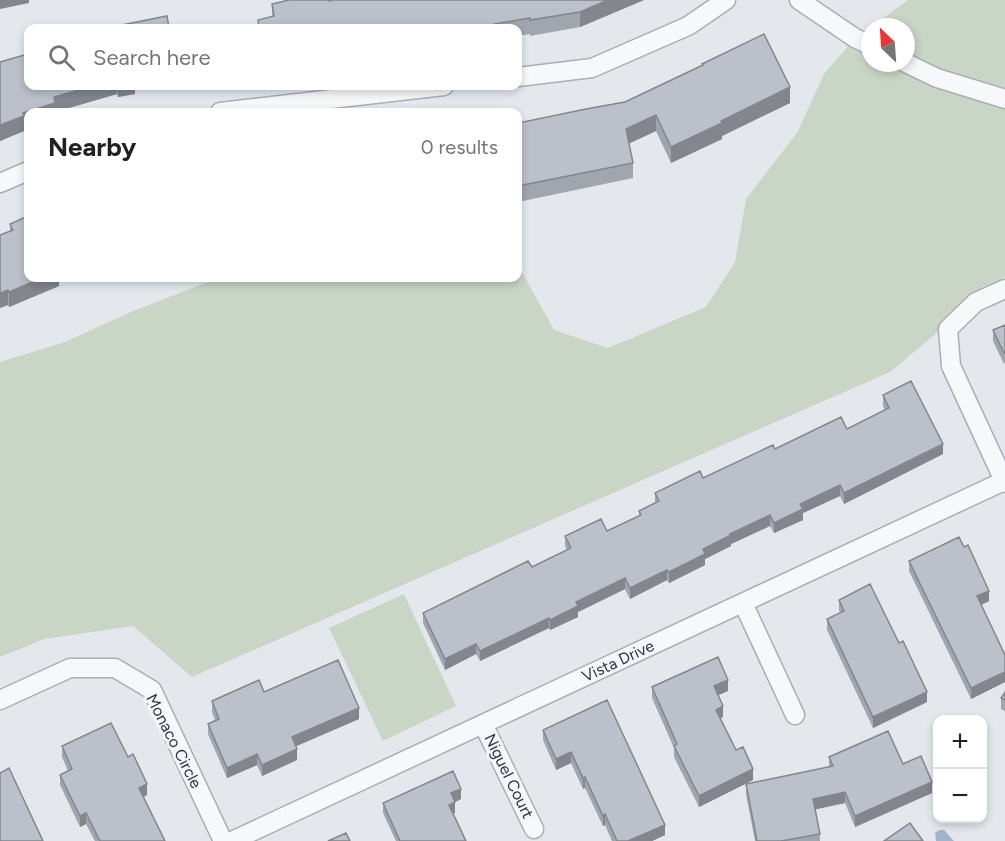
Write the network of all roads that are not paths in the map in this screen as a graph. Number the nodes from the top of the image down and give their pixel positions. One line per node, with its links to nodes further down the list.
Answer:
1 (726, 0): 5 (street)
2 (799, 0): 3 (street)
3 (861, 41)
4 (915, 67): 7 (street)
5 (522, 77)
6 (410, 90): 8 (street)
7 (1005, 99)
8 (254, 108)
9 (24, 173): 10 (street)
10 (0, 183)
11 (1005, 289): 12 (street)
12 (1005, 482): 13 (street, Vista Drive)
13 (743, 603): 15 (street); 16 (street, Vista Drive)
14 (0, 700): 18 (street, Monaco Circle)
15 (795, 715)
16 (483, 724): 17 (street, Niguel Court); 19 (street, Vista Drive)
17 (534, 829)
18 (223, 841)
19 (232, 841)

